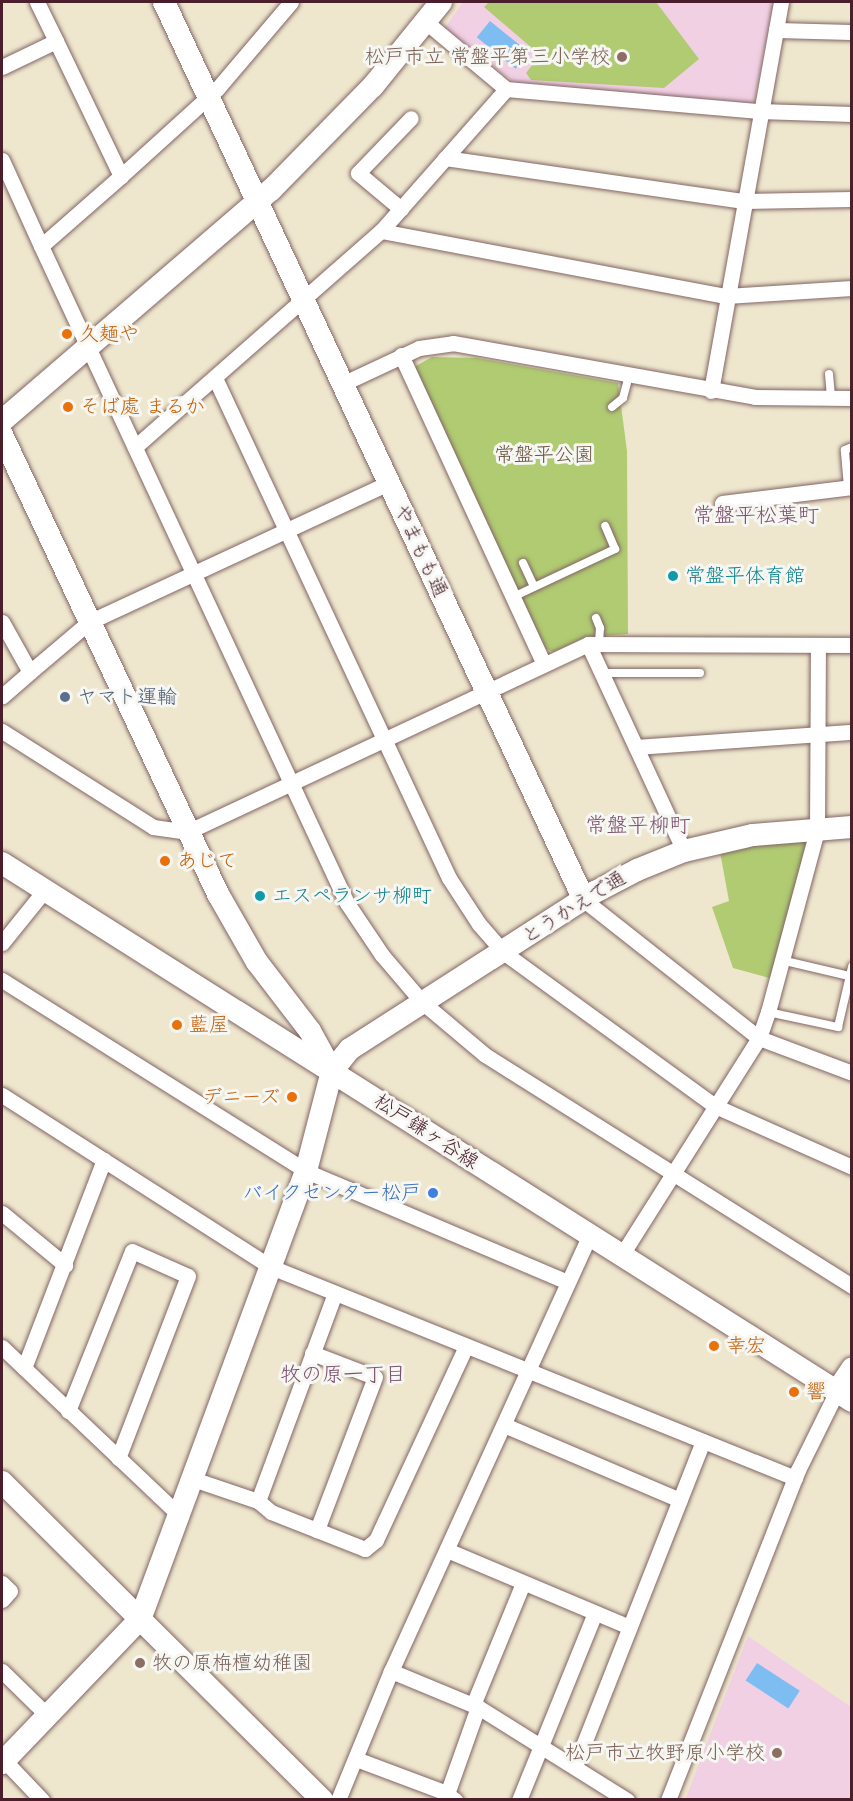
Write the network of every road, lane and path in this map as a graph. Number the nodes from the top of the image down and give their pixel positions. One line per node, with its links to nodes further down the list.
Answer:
1 (37, 2): 9 (street)
2 (164, 2): 12 (street, やまもも通)
3 (441, 2): 6 (street)
4 (781, 2): 7 (street)
5 (283, 5): 12 (street)
6 (426, 22): 11 (street); 21 (street)
7 (776, 30): 8 (street); 13 (street)
8 (852, 32)
9 (56, 41): 10 (street); 18 (street)
10 (2, 67)
11 (506, 89): 13 (street); 16 (street)
12 (208, 97): 18 (street); 21 (street, やまもも通)
13 (759, 111): 14 (street); 20 (street)
14 (852, 114)
15 (411, 118): 22 (street)
16 (446, 158): 20 (street); 22 (street)
17 (2, 160): 24 (street)
18 (121, 176): 24 (street)
19 (852, 200): 20 (street)
20 (744, 201): 26 (street)
21 (258, 202): 27 (street, やまもも通); 28 (street)
22 (400, 209): 23 (street)
23 (381, 231): 26 (street); 27 (street)
24 (41, 246): 28 (street)
25 (852, 288): 26 (street)
26 (726, 296): 34 (street)
27 (303, 299): 32 (street); 33 (street, やまもも通)
28 (88, 348): 38 (street); 40 (street)
29 (401, 355): 31 (street); 33 (street); 50 (street)
30 (829, 374): 36 (lane)
31 (629, 375): 34 (street); 37 (lane)
32 (216, 378): 40 (street); 46 (street)
33 (342, 384): 42 (street, やまもも通)
34 (711, 391): 36 (street)
35 (852, 398): 36 (street)
36 (831, 399)
37 (612, 407)
38 (2, 422)
39 (2, 435): 53 (street)
40 (135, 447): 48 (street)
41 (852, 447): 43 (lane)
42 (388, 483): 46 (street); 61 (street, やまもも通)
43 (850, 487): 44 (street)
44 (722, 503)
45 (605, 526): 49 (lane)
46 (287, 530): 48 (street); 66 (street)
47 (523, 563): 49 (lane)
48 (194, 573): 53 (street); 68 (street)
49 (534, 587): 50 (lane)
50 (513, 597): 57 (street)
51 (596, 618): 54 (lane)
52 (2, 622): 58 (street)
53 (89, 622): 58 (street); 71 (street)
54 (593, 644): 55 (street); 57 (street); 59 (street)
55 (818, 645): 56 (street); 65 (street)
56 (852, 645)
57 (544, 664): 61 (street)
58 (30, 672): 62 (street)
59 (601, 673): 60 (lane); 67 (street)
60 (700, 673)
61 (486, 693): 66 (street); 75 (street, やまもも通)
62 (2, 696)
63 (2, 731): 71 (street)
64 (852, 732): 65 (street)
65 (818, 734): 67 (street); 70 (street)
66 (384, 741): 68 (street); 77 (street)
67 (636, 747): 72 (street)
68 (291, 783): 71 (street); 82 (street)
69 (852, 827): 70 (street, とうかえで通)
70 (817, 830): 72 (street, とうかえで通); 78 (street)
71 (187, 832): 85 (street)
72 (684, 851): 75 (street, とうかえで通)
73 (2, 863): 74 (street, 松戸鎌ヶ谷線)
74 (44, 891): 76 (street); 85 (street, 松戸鎌ヶ谷線)
75 (584, 900): 77 (street, とうかえで通); 84 (street)
76 (2, 943)
77 (503, 952): 82 (street, とうかえで通); 88 (street)
78 (781, 960): 80 (lane); 83 (street)
79 (852, 967): 80 (lane)
80 (849, 976): 83 (lane)
81 (2, 980): 91 (street)
82 (422, 1002): 85 (street, とうかえで通); 92 (street)
83 (768, 1012): 84 (street)
84 (759, 1038): 86 (street); 88 (street)
85 (332, 1071): 91 (street); 94 (street, 松戸鎌ヶ谷線)
86 (852, 1073)
87 (2, 1095): 89 (street)
88 (715, 1106): 90 (street); 92 (street)
89 (104, 1160): 96 (street); 97 (street)
90 (852, 1167)
91 (306, 1171): 97 (street); 98 (street)
92 (673, 1174): 95 (street); 99 (street)
93 (2, 1213): 96 (street)
94 (589, 1237): 95 (street, 松戸鎌ヶ谷線); 98 (street)
95 (621, 1256): 107 (street, 松戸鎌ヶ谷線)
96 (65, 1265): 104 (street)
97 (271, 1267): 100 (street); 113 (street)
98 (567, 1282): 106 (street)
99 (852, 1287)
100 (335, 1293): 101 (street); 103 (street)
101 (466, 1346): 106 (street); 118 (street)
102 (2, 1347): 104 (street)
103 (312, 1353): 116 (street); 118 (street)
104 (24, 1368): 108 (street)
105 (852, 1369): 107 (street)
106 (529, 1371): 109 (street); 110 (street)
107 (844, 1396): 112 (street)
108 (69, 1411): 111 (street); 111 (street)
109 (504, 1425): 115 (street); 119 (street)
110 (703, 1441): 112 (street); 115 (street)
111 (118, 1458): 117 (street)
112 (795, 1478): 141 (street)
113 (193, 1479): 116 (street); 117 (street)
114 (2, 1482): 124 (street)
115 (680, 1500): 125 (street)
116 (258, 1501): 118 (street)
117 (179, 1515): 124 (street)
118 (317, 1530)
119 (447, 1550): 121 (street); 127 (street)
120 (2, 1583): 122 (street)
121 (523, 1583): 123 (street); 128 (street)
122 (2, 1600)
123 (595, 1613): 125 (street); 130 (street)
124 (141, 1618): 129 (street); 137 (street)
125 (629, 1627): 133 (street)
126 (2, 1671): 129 (street)
127 (391, 1671): 128 (street); 131 (street)
128 (476, 1706): 130 (street); 135 (street)
129 (47, 1715): 132 (street)
130 (541, 1746): 133 (street); 139 (street)
131 (356, 1759): 135 (street); 138 (street)
132 (2, 1760): 136 (street)
133 (575, 1766): 134 (street)
134 (606, 1794): 140 (street)
135 (451, 1797)
136 (42, 1800)
137 (322, 1800)
138 (338, 1800)
139 (519, 1800)
140 (627, 1800)
141 (668, 1800)

